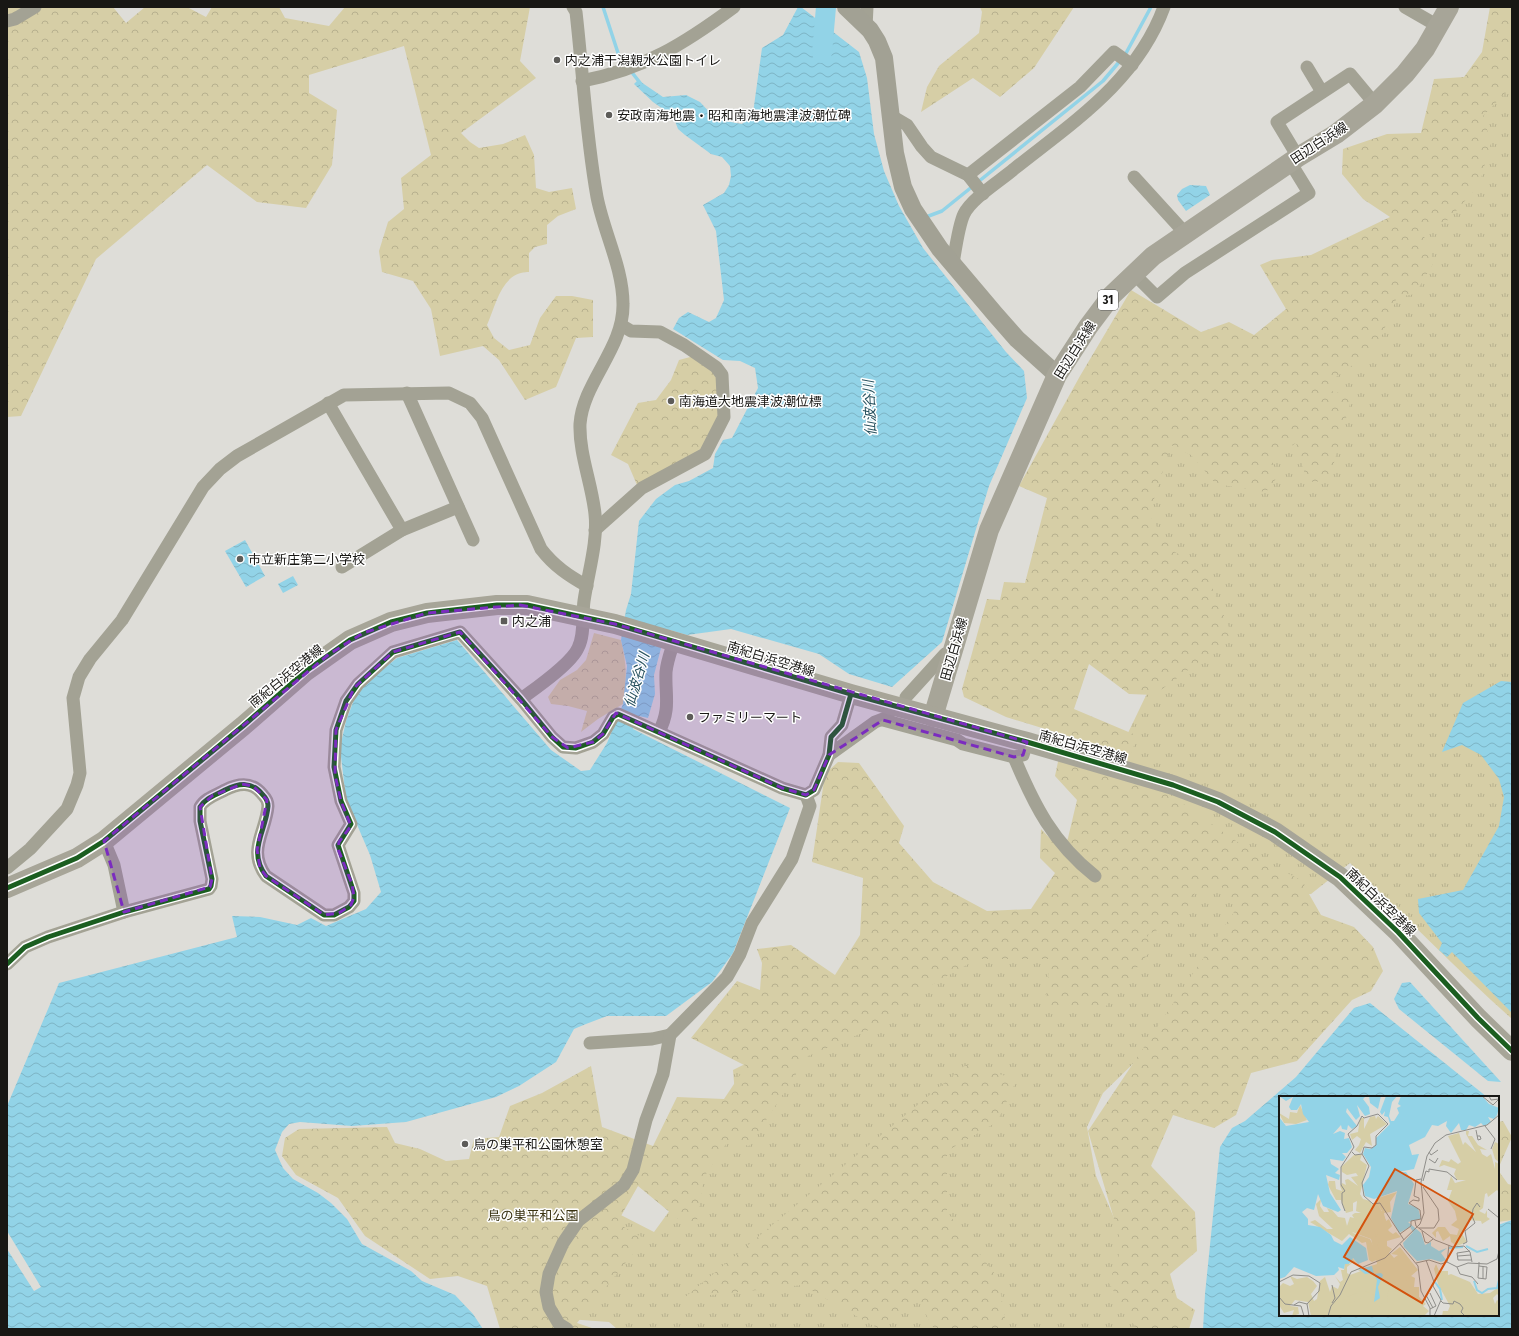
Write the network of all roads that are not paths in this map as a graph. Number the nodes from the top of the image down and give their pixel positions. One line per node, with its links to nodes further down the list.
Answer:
1 (35, 7): 9 (street)
2 (573, 7): 13 (street)
3 (734, 7): 13 (street)
4 (846, 7): 8 (street)
5 (1164, 7): 11 (street)
6 (1406, 7): 10 (street)
7 (1449, 7): 10 (main road, 田辺白浜線 / 31)
8 (866, 19): 16 (street)
9 (7, 21)
10 (1438, 26): 15 (main road, 田辺白浜線 / 31)
11 (1126, 61): 18 (street); 20 (street)
12 (1307, 67): 14 (street)
13 (582, 81): 24 (street)
14 (1322, 92): 15 (street); 17 (street)
15 (1375, 104): 17 (main road, 田辺白浜線 / 31)
16 (890, 115): 18 (street); 22 (street)
17 (1294, 159): 21 (main road, 田辺白浜線 / 31); 23 (street)
18 (970, 177): 20 (street)
19 (1134, 177): 21 (street)
20 (982, 192): 22 (street)
21 (1185, 233): 23 (main road, 田辺白浜線 / 31)
22 (953, 264): 25 (street)
23 (1134, 274): 25 (main road, 田辺白浜線 / 31)
24 (621, 325): 30 (street); 30 (street)
25 (1057, 375): 35 (main road, 田辺白浜線 / 31)
26 (407, 393): 27 (street); 28 (street); 33 (street)
27 (328, 403): 29 (street); 45 (street)
28 (458, 506): 29 (street); 31 (street)
29 (402, 530): 32 (street)
30 (595, 530): 33 (street)
31 (473, 540)
32 (342, 567)
33 (587, 586): 38 (street)
34 (671, 641): 36 (main road, 南紀白浜空港線); 40 (street); 44 (main road, 南紀白浜空港線)
35 (952, 654): 37 (street); 39 (main road, 田辺白浜線 / 31)
36 (851, 694): 39 (main road, 南紀白浜空港線); 42 (street)
37 (906, 697)
38 (521, 699): 40 (street); 48 (street)
39 (933, 717): 41 (main road, 南紀白浜空港線)
40 (659, 732): 43 (street)
41 (1020, 749): 42 (street); 46 (street); 52 (main road, 南紀白浜空港線)
42 (829, 755): 43 (street)
43 (806, 795): 50 (street)
44 (104, 841): 47 (main road, 南紀白浜空港線); 48 (street)
45 (7, 868)
46 (1095, 876)
47 (7, 888)
48 (124, 912): 49 (street)
49 (7, 964)
50 (670, 1035): 51 (street); 53 (street)
51 (590, 1043)
52 (1512, 1051)
53 (567, 1329)

